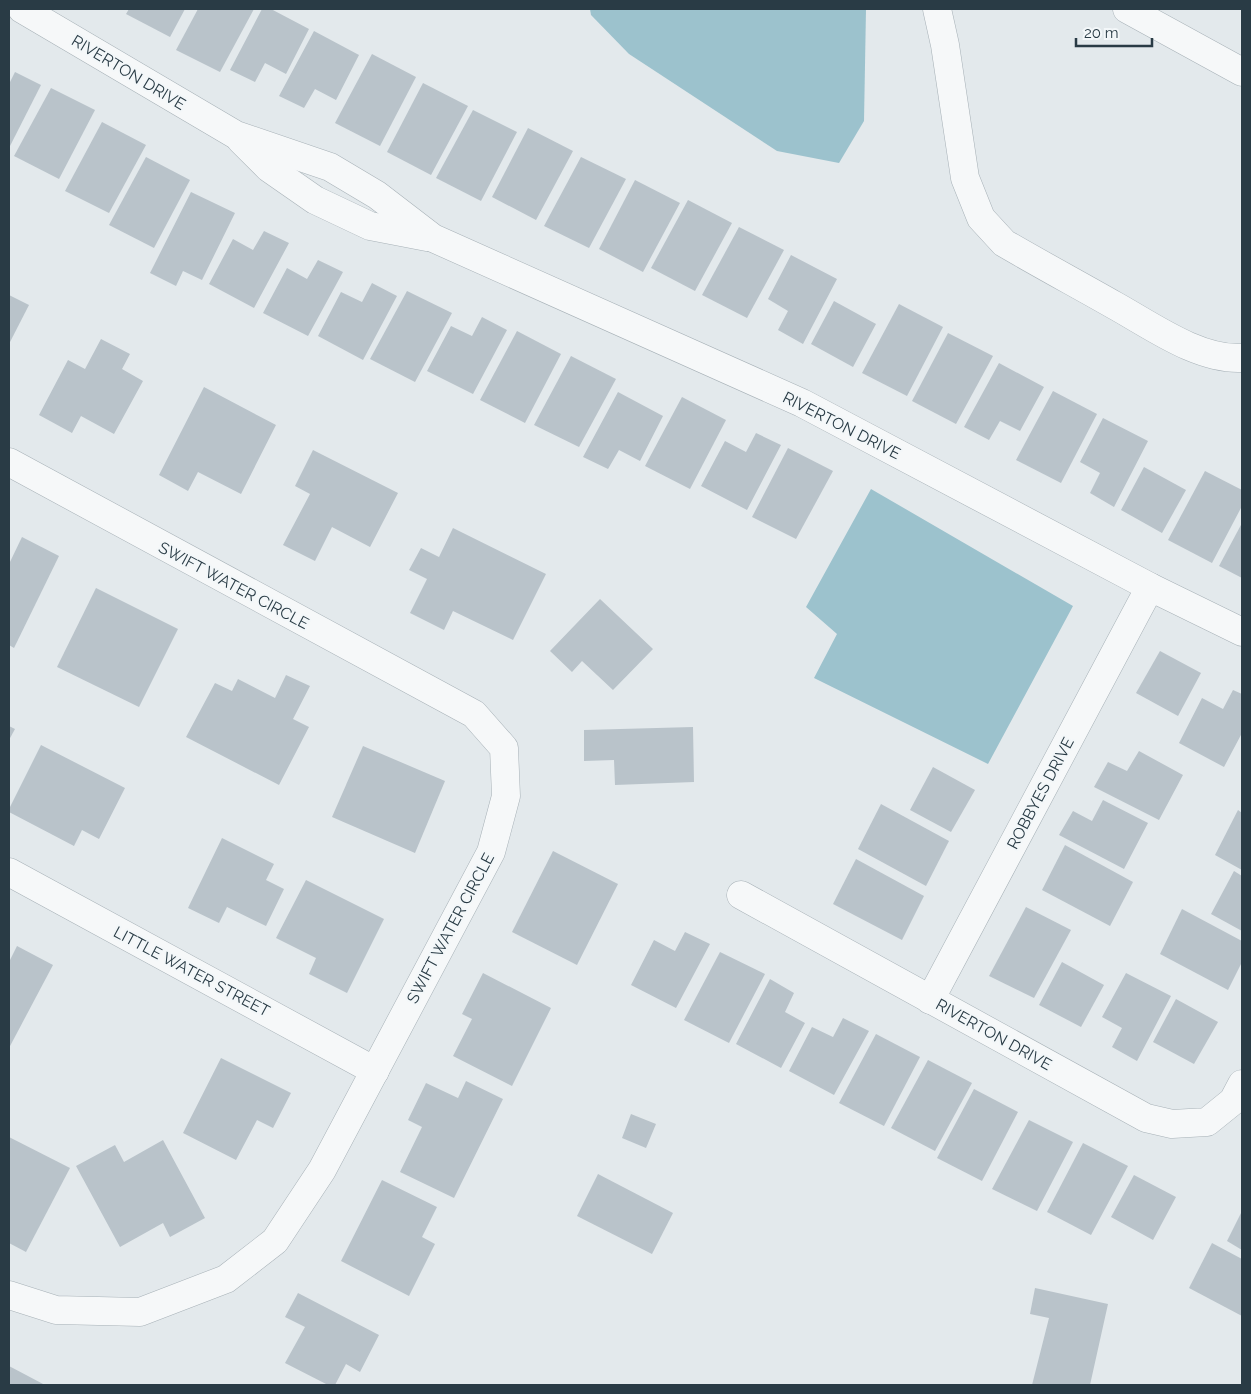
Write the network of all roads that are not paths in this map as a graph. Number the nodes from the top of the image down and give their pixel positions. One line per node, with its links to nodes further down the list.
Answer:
1 (22, 9): 5 (street, RIVERTON DRIVE)
2 (937, 9): 7 (street)
3 (1127, 9): 4 (street)
4 (1242, 72)
5 (236, 135): 6 (street, RIVERTON DRIVE); 6 (street, RIVERTON DRIVE)
6 (433, 238): 9 (street, RIVERTON DRIVE)
7 (1242, 358)
8 (9, 462): 14 (street, SWIFT WATER CIRCLE)
9 (1150, 587): 10 (street, RIVERTON DRIVE); 13 (street, ROBBYES DRIVE)
10 (1242, 632)
11 (9, 872): 14 (street, LITTLE WATER STREET)
12 (740, 895): 13 (street, RIVERTON DRIVE)
13 (930, 1000): 15 (street, RIVERTON DRIVE)
14 (375, 1071): 16 (street, SWIFT WATER CIRCLE)
15 (1242, 1084)
16 (9, 1295)

